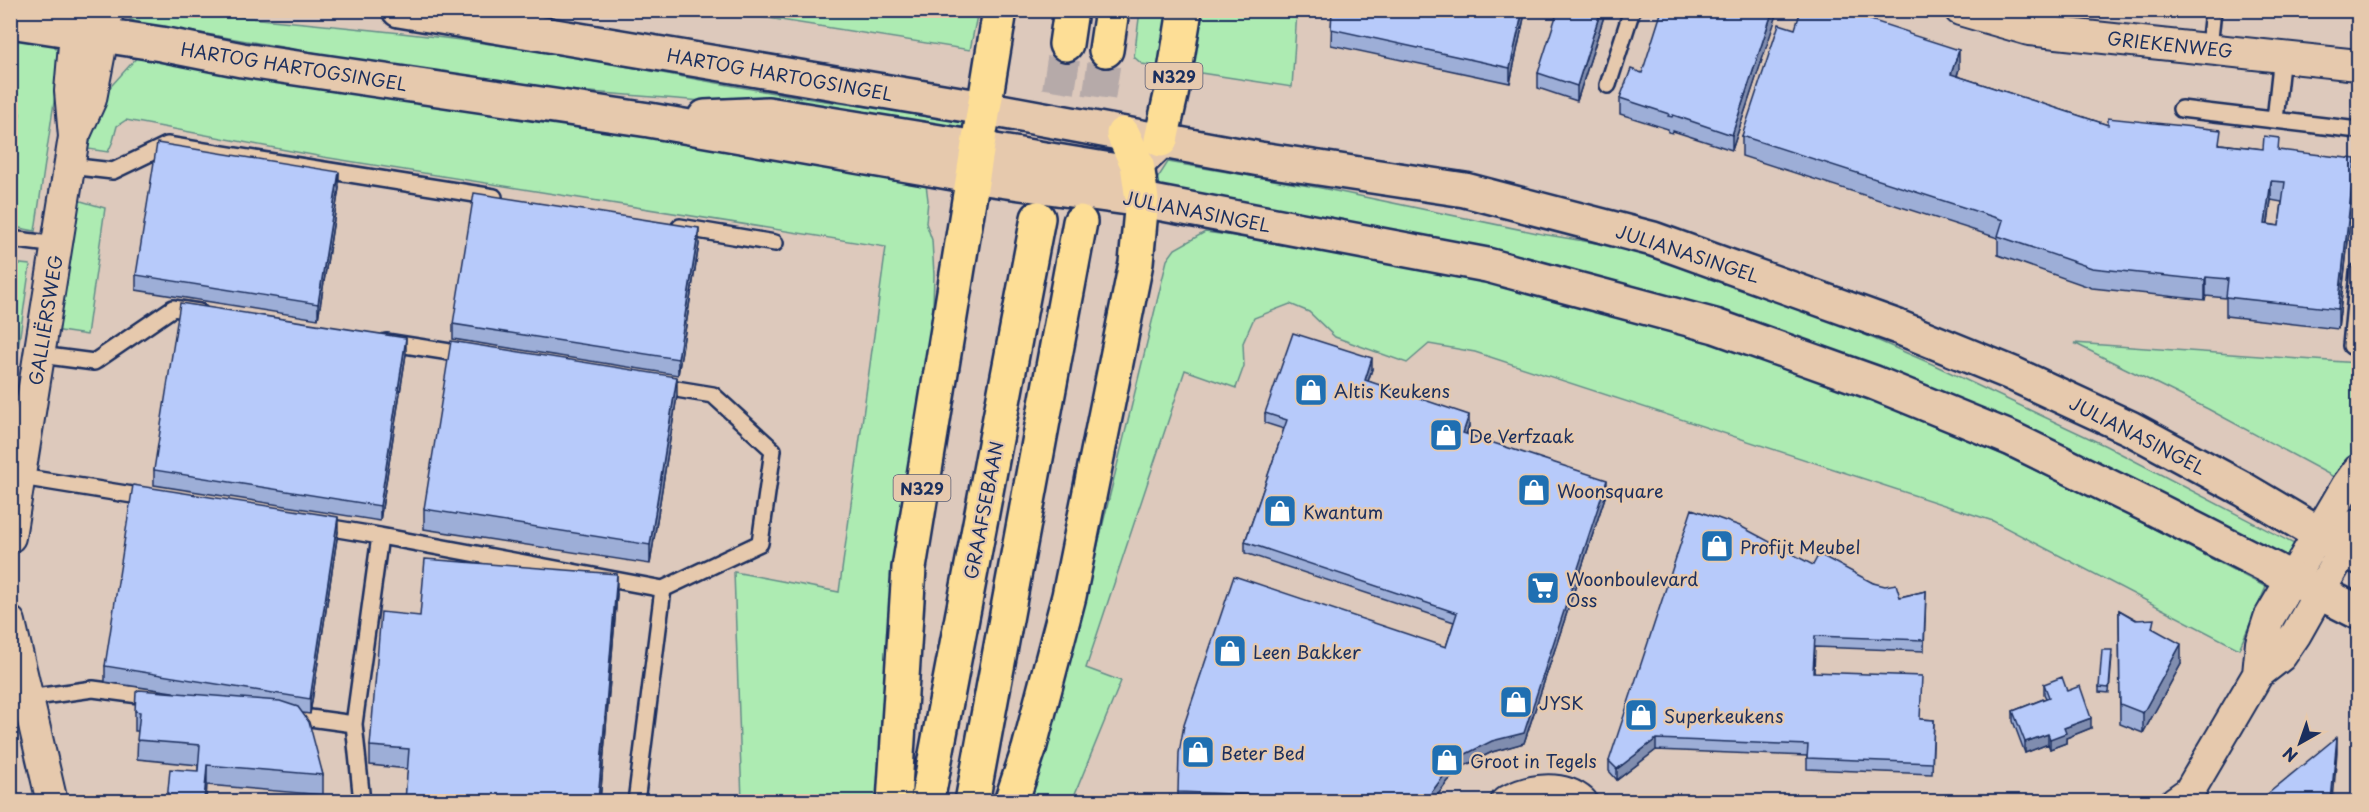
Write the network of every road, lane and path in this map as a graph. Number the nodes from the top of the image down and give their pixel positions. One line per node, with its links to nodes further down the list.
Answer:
1 (399, 10): 17 (main road, HARTOG HARTOGSINGEL)
2 (999, 10): 17 (main road, N329)
3 (1071, 10): 11 (main road)
4 (1112, 10): 13 (main road)
5 (1185, 10): 22 (main road, N329)
6 (1632, 10): 16 (lane)
7 (2212, 10): 12 (lane)
8 (1976, 13): 12 (street, GRIEKENWEG)
9 (10, 21): 10 (main road, HARTOG HARTOGSINGEL)
10 (91, 22): 23 (street, GALLIËRSWEG); 24 (main road, HARTOG HARTOGSINGEL)
11 (1066, 44)
12 (2209, 48): 14 (street, GRIEKENWEG)
13 (1106, 50)
14 (2282, 55): 15 (street, GRIEKENWEG); 19 (lane)
15 (2358, 65)
16 (1608, 85)
17 (984, 108): 21 (main road, HARTOG HARTOGSINGEL); 24 (main road, N329)
18 (2181, 109): 19 (lane)
19 (2276, 120): 20 (lane)
20 (2358, 130)
21 (1123, 134): 22 (main road, HARTOG HARTOGSINGEL); 25 (main road)
22 (1161, 140): 25 (main road, JULIANASINGEL); 47 (main road, JULIANASINGEL)
23 (71, 152): 26 (lane); 33 (street, GALLIËRSWEG)
24 (974, 162): 25 (main road, JULIANASINGEL); 27 (main road, JULIANASINGEL); 59 (main road, N329)
25 (1137, 164): 27 (main road)
26 (506, 199)
27 (1142, 200): 48 (main road, JULIANASINGEL); 62 (main road)
28 (1038, 218): 60 (main road, GRAAFSEBAAN)
29 (1080, 222): 61 (main road)
30 (669, 226): 32 (lane)
31 (10, 239): 33 (lane)
32 (775, 243)
33 (57, 245): 38 (street, GALLIËRSWEG)
34 (2358, 272): 37 (lane)
35 (208, 313): 38 (lane)
36 (373, 340): 39 (lane)
37 (2351, 346)
38 (40, 355): 42 (street, GALLIËRSWEG)
39 (478, 357)
40 (642, 383): 49 (lane)
41 (2358, 470): 47 (street)
42 (21, 477): 43 (lane); 46 (street, GALLIËRSWEG)
43 (171, 502)
44 (310, 524): 45 (lane)
45 (380, 536): 49 (lane); 55 (lane)
46 (10, 537)
47 (2345, 541): 48 (street)
48 (2306, 585): 50 (main road, JULIANASINGEL); 65 (street)
49 (663, 589): 58 (lane)
50 (2358, 612)
51 (10, 622): 52 (street)
52 (28, 698): 53 (lane); 56 (street)
53 (164, 699)
54 (271, 713): 55 (lane)
55 (354, 724): 57 (lane)
56 (52, 801)
57 (362, 801)
58 (636, 801)
59 (894, 801)
60 (927, 801)
61 (972, 801)
62 (1011, 801)
63 (1506, 801): 64 (street)
64 (1582, 801)
65 (2175, 801)

